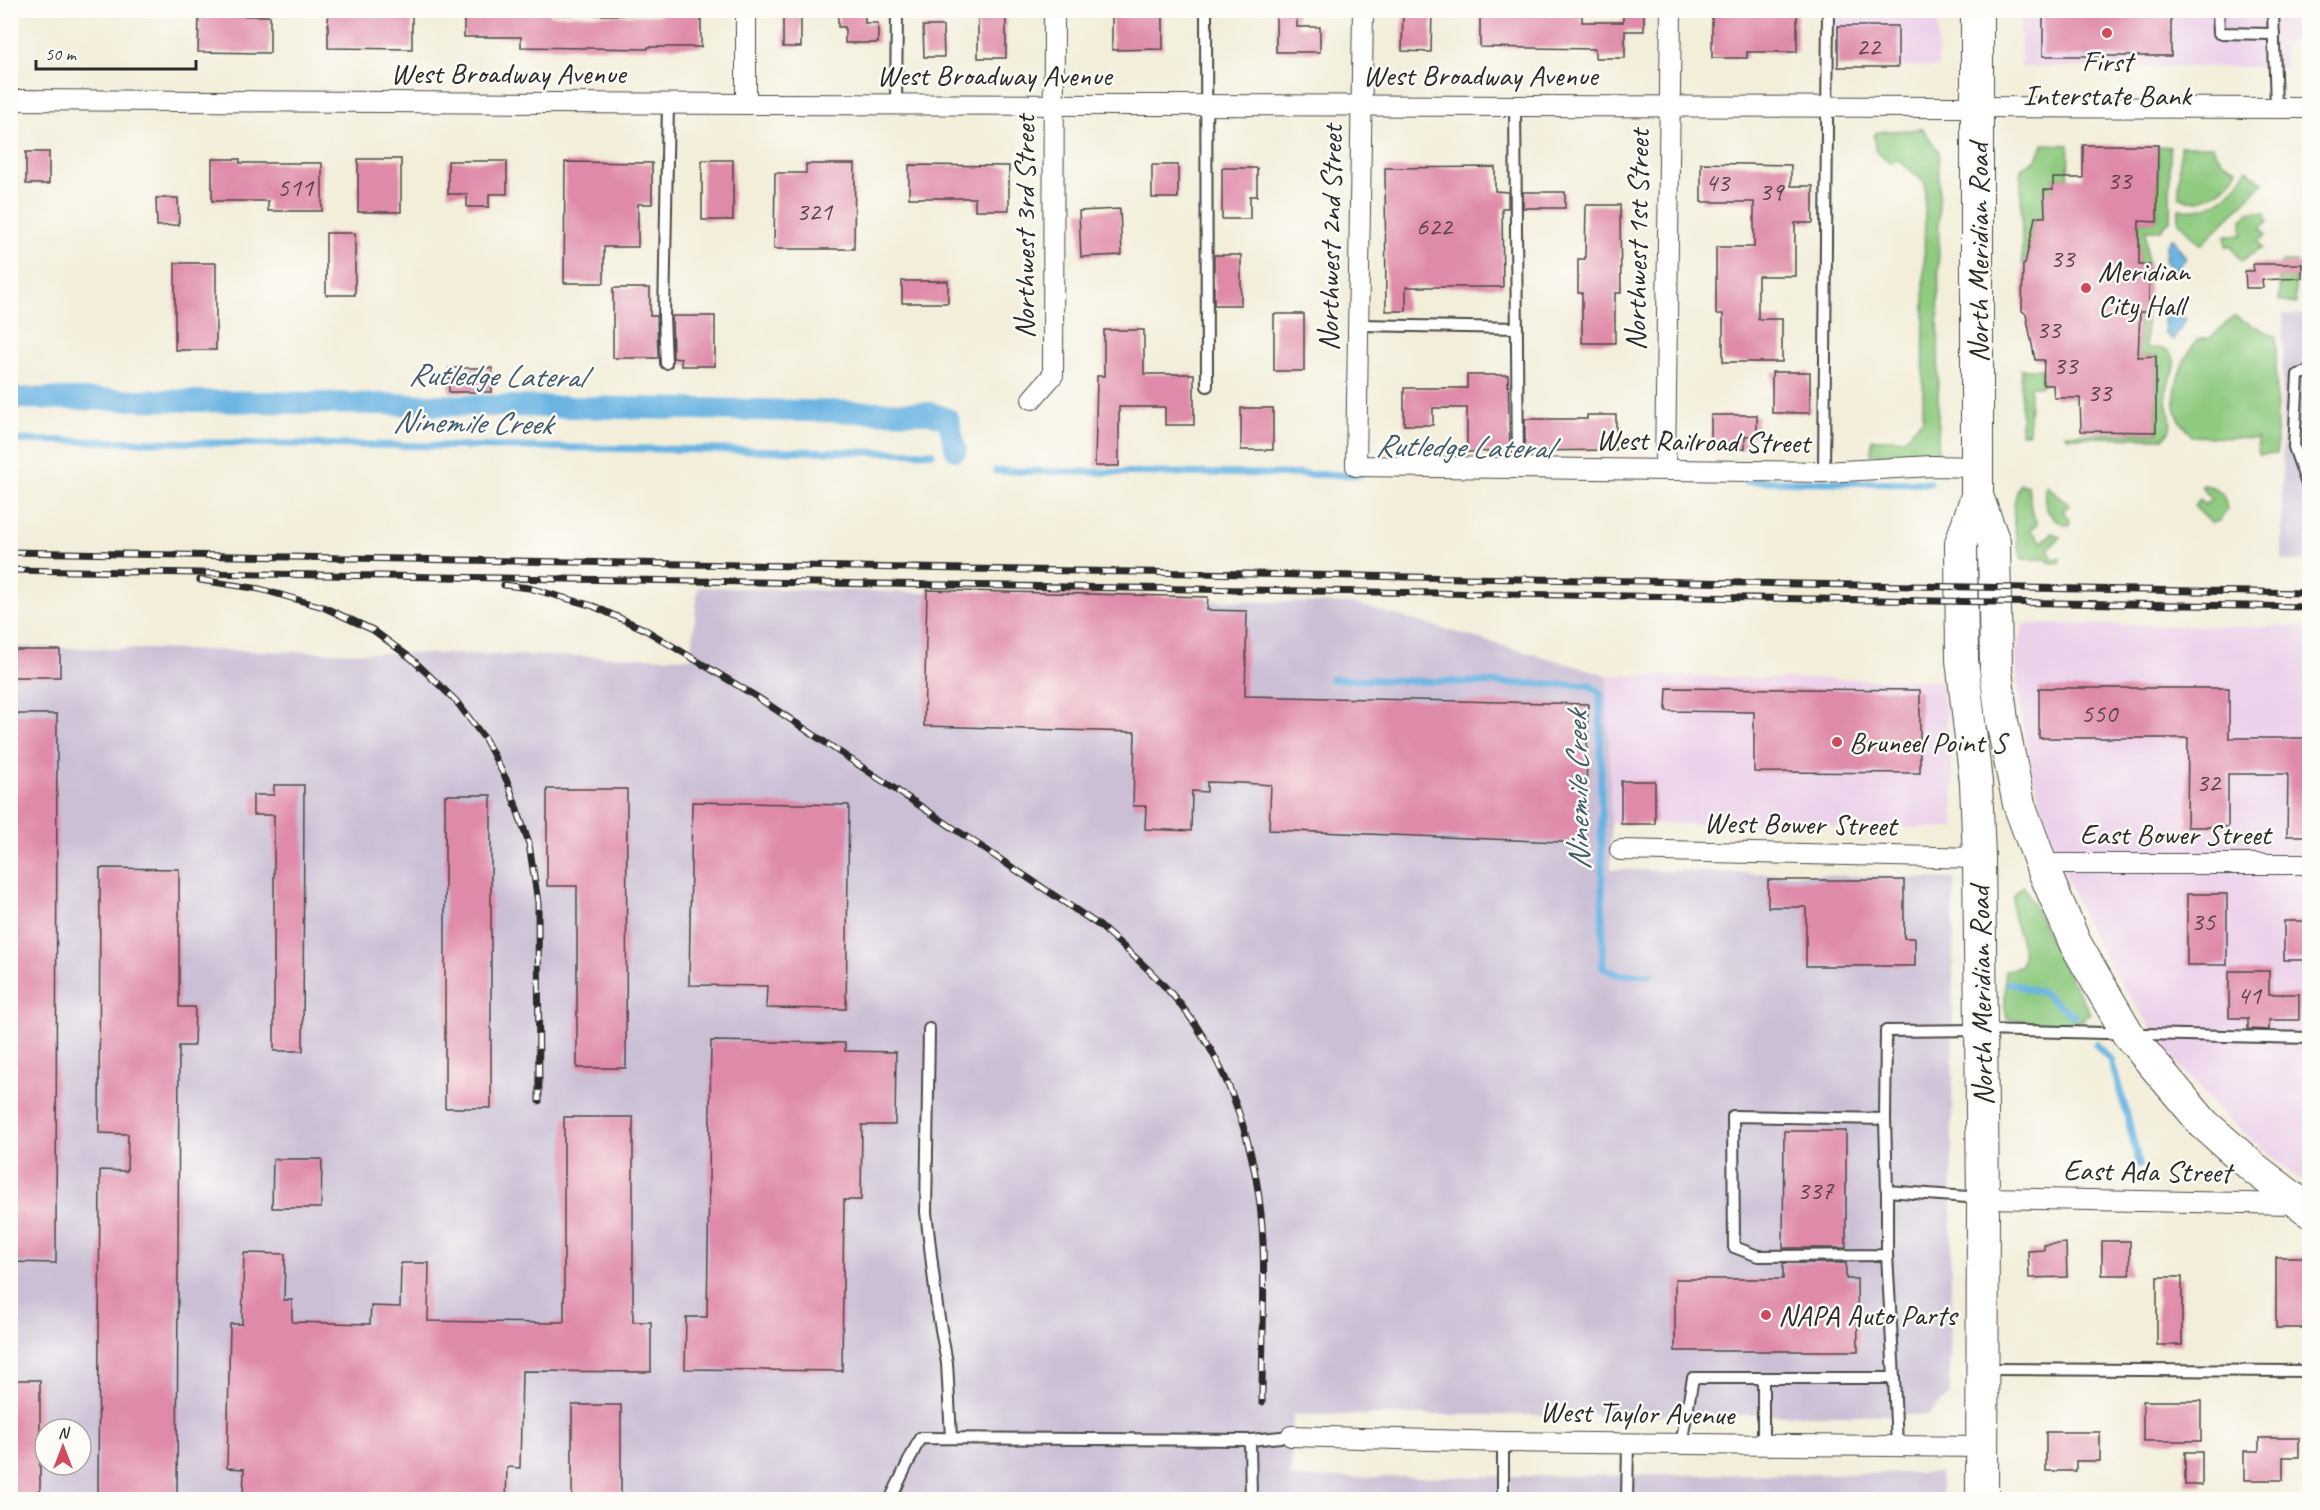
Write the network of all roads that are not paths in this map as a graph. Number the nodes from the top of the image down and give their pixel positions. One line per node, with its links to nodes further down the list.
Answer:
1 (746, 10): 14 (street)
2 (897, 10): 15 (lane)
3 (1054, 10): 16 (street, Northwest 3rd Street)
4 (1206, 10): 17 (lane)
5 (1363, 10): 18 (street, Northwest 2nd Street)
6 (1671, 10): 20 (street, Northwest 1st Street)
7 (1828, 10): 21 (lane)
8 (1977, 10): 22 (main road, North Meridian Road)
9 (2218, 10): 11 (lane)
10 (2273, 10): 11 (lane)
11 (2274, 34): 23 (lane)
12 (10, 100): 13 (street, West Broadway Avenue)
13 (668, 104): 14 (street, West Broadway Avenue); 27 (lane)
14 (746, 104): 15 (street, West Broadway Avenue)
15 (896, 104): 16 (street, West Broadway Avenue)
16 (1054, 105): 17 (street, West Broadway Avenue); 30 (street, Northwest 3rd Street)
17 (1207, 105): 18 (street, West Broadway Avenue); 29 (lane)
18 (1362, 105): 19 (street, West Broadway Avenue); 25 (street, Northwest 2nd Street)
19 (1515, 105): 20 (street, West Broadway Avenue); 26 (lane)
20 (1668, 105): 21 (street, West Broadway Avenue); 33 (street, Northwest 1st Street)
21 (1827, 106): 22 (street, West Broadway Avenue); 34 (lane)
22 (1978, 107): 23 (street, West Broadway Avenue); 35 (main road, North Meridian Road)
23 (2276, 108): 24 (street, West Broadway Avenue)
24 (2310, 108)
25 (1359, 325): 26 (lane); 31 (street, Northwest 2nd Street)
26 (1517, 328): 32 (lane)
27 (666, 363)
28 (2310, 371): 36 (lane)
29 (1207, 386)
30 (1032, 399)
31 (1356, 466): 32 (street, West Railroad Street)
32 (1518, 468): 33 (street, West Railroad Street)
33 (1665, 470): 34 (street, West Railroad Street)
34 (1824, 472): 35 (street, West Railroad Street)
35 (1977, 481): 38 (main road, North Meridian Road); 39 (main road, North Meridian Road)
36 (2310, 493)
37 (1620, 850): 38 (street, West Bower Street)
38 (1979, 858): 42 (main road, North Meridian Road)
39 (2041, 864): 40 (street, East Bower Street); 43 (main road, North Meridian Road)
40 (2310, 864)
41 (929, 1029): 55 (lane)
42 (1983, 1030): 43 (lane); 45 (lane); 47 (main road, North Meridian Road)
43 (2128, 1034): 44 (lane); 48 (main road, North Meridian Road)
44 (2310, 1038)
45 (1885, 1119): 46 (lane); 49 (lane)
46 (1887, 1191): 47 (lane); 49 (lane)
47 (1983, 1198): 48 (street, East Ada Street); 50 (main road, North Meridian Road)
48 (2306, 1206)
49 (1887, 1254): 53 (lane)
50 (1982, 1369): 51 (lane); 62 (main road, North Meridian Road)
51 (2310, 1371)
52 (1763, 1378): 53 (lane); 59 (lane); 60 (lane)
53 (1894, 1378): 61 (lane)
54 (1291, 1436): 56 (lane); 57 (street, West Taylor Avenue)
55 (951, 1438): 56 (lane); 63 (lane)
56 (1250, 1440): 64 (lane)
57 (1503, 1442): 58 (street, West Taylor Avenue); 65 (lane)
58 (1628, 1443): 59 (street, West Taylor Avenue); 66 (lane)
59 (1681, 1444): 60 (street, West Taylor Avenue)
60 (1763, 1445): 61 (street, West Taylor Avenue)
61 (1897, 1446): 62 (street, West Taylor Avenue)
62 (1982, 1447): 67 (main road, North Meridian Road)
63 (890, 1500)
64 (1251, 1500)
65 (1503, 1500)
66 (1627, 1500)
67 (1982, 1500)

